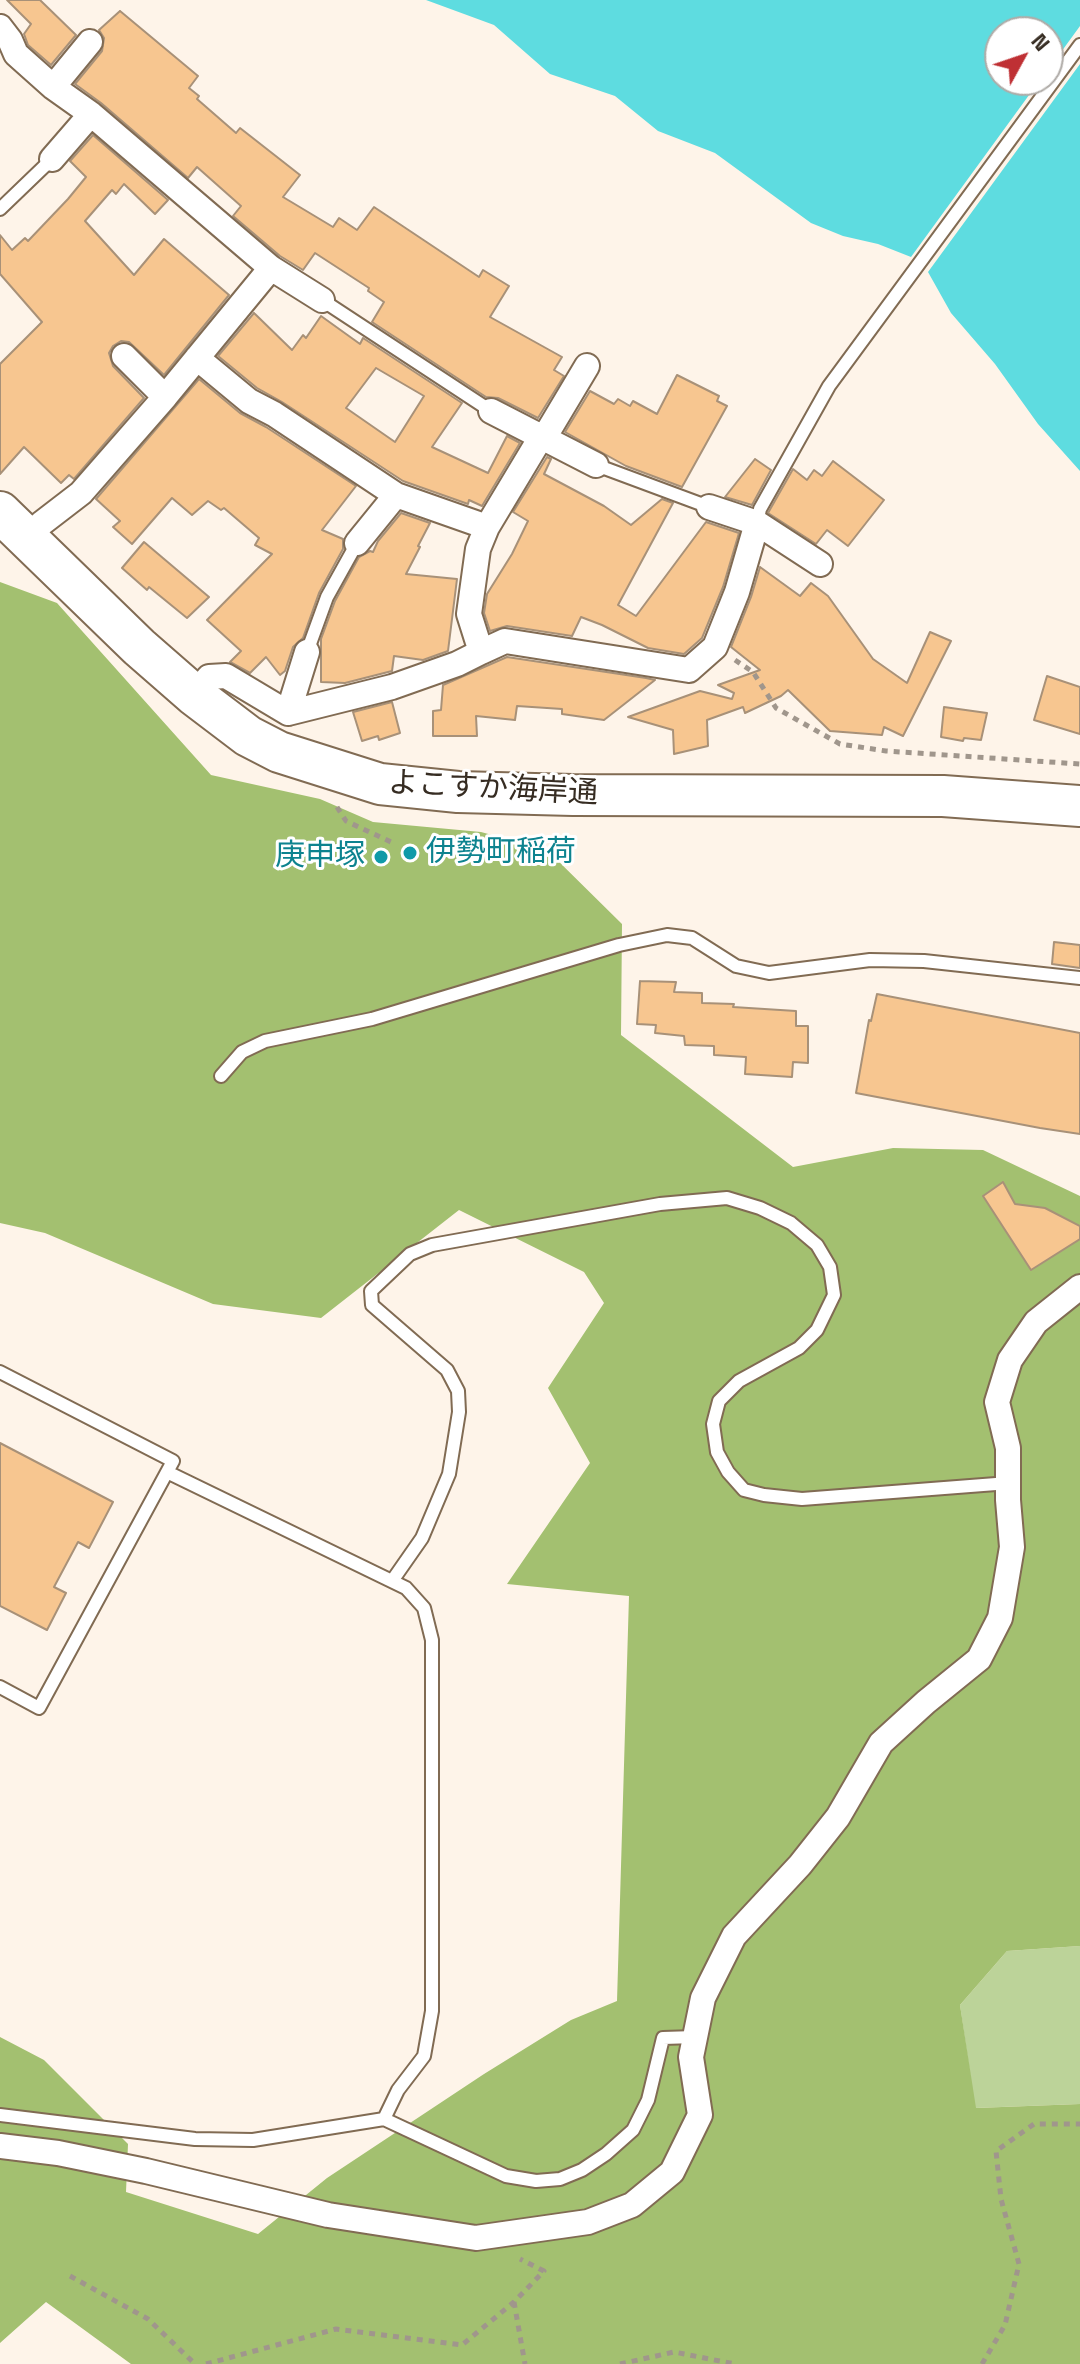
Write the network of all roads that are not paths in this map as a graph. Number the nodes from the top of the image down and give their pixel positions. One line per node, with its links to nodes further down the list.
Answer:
1 (0, 27): 4 (street)
2 (90, 42): 4 (street)
3 (1080, 45): 19 (lane)
4 (53, 87): 5 (street)
5 (91, 114): 6 (street); 8 (street)
6 (52, 159): 7 (lane)
7 (0, 209)
8 (271, 268): 9 (street); 11 (street)
9 (322, 300): 14 (lane)
10 (124, 356): 13 (street)
11 (197, 358): 13 (street); 17 (street)
12 (587, 366): 15 (street)
13 (165, 397): 20 (street)
14 (491, 411): 15 (street)
15 (542, 438): 16 (street); 21 (street)
16 (596, 465): 18 (lane)
17 (396, 495): 21 (street); 22 (street)
18 (709, 507): 19 (street)
19 (757, 523): 23 (street); 25 (street)
20 (12, 526): 26 (highway, よこすか海岸通)
21 (487, 527): 25 (street)
22 (357, 543): 24 (lane)
23 (820, 564)
24 (307, 652): 27 (street)
25 (481, 652): 27 (street)
26 (194, 695): 27 (street); 28 (highway, よこすか海岸通)
27 (288, 713)
28 (1080, 806)
29 (1080, 978): 30 (lane)
30 (221, 1076)
31 (1080, 1287): 34 (street)
32 (0, 1372): 33 (lane)
33 (167, 1472): 35 (lane); 36 (lane)
34 (1009, 1483): 35 (lane); 37 (street)
35 (392, 1581): 39 (lane)
36 (0, 1687)
37 (695, 2037): 39 (lane); 40 (street)
38 (0, 2115): 39 (lane)
39 (384, 2119)
40 (0, 2146)

